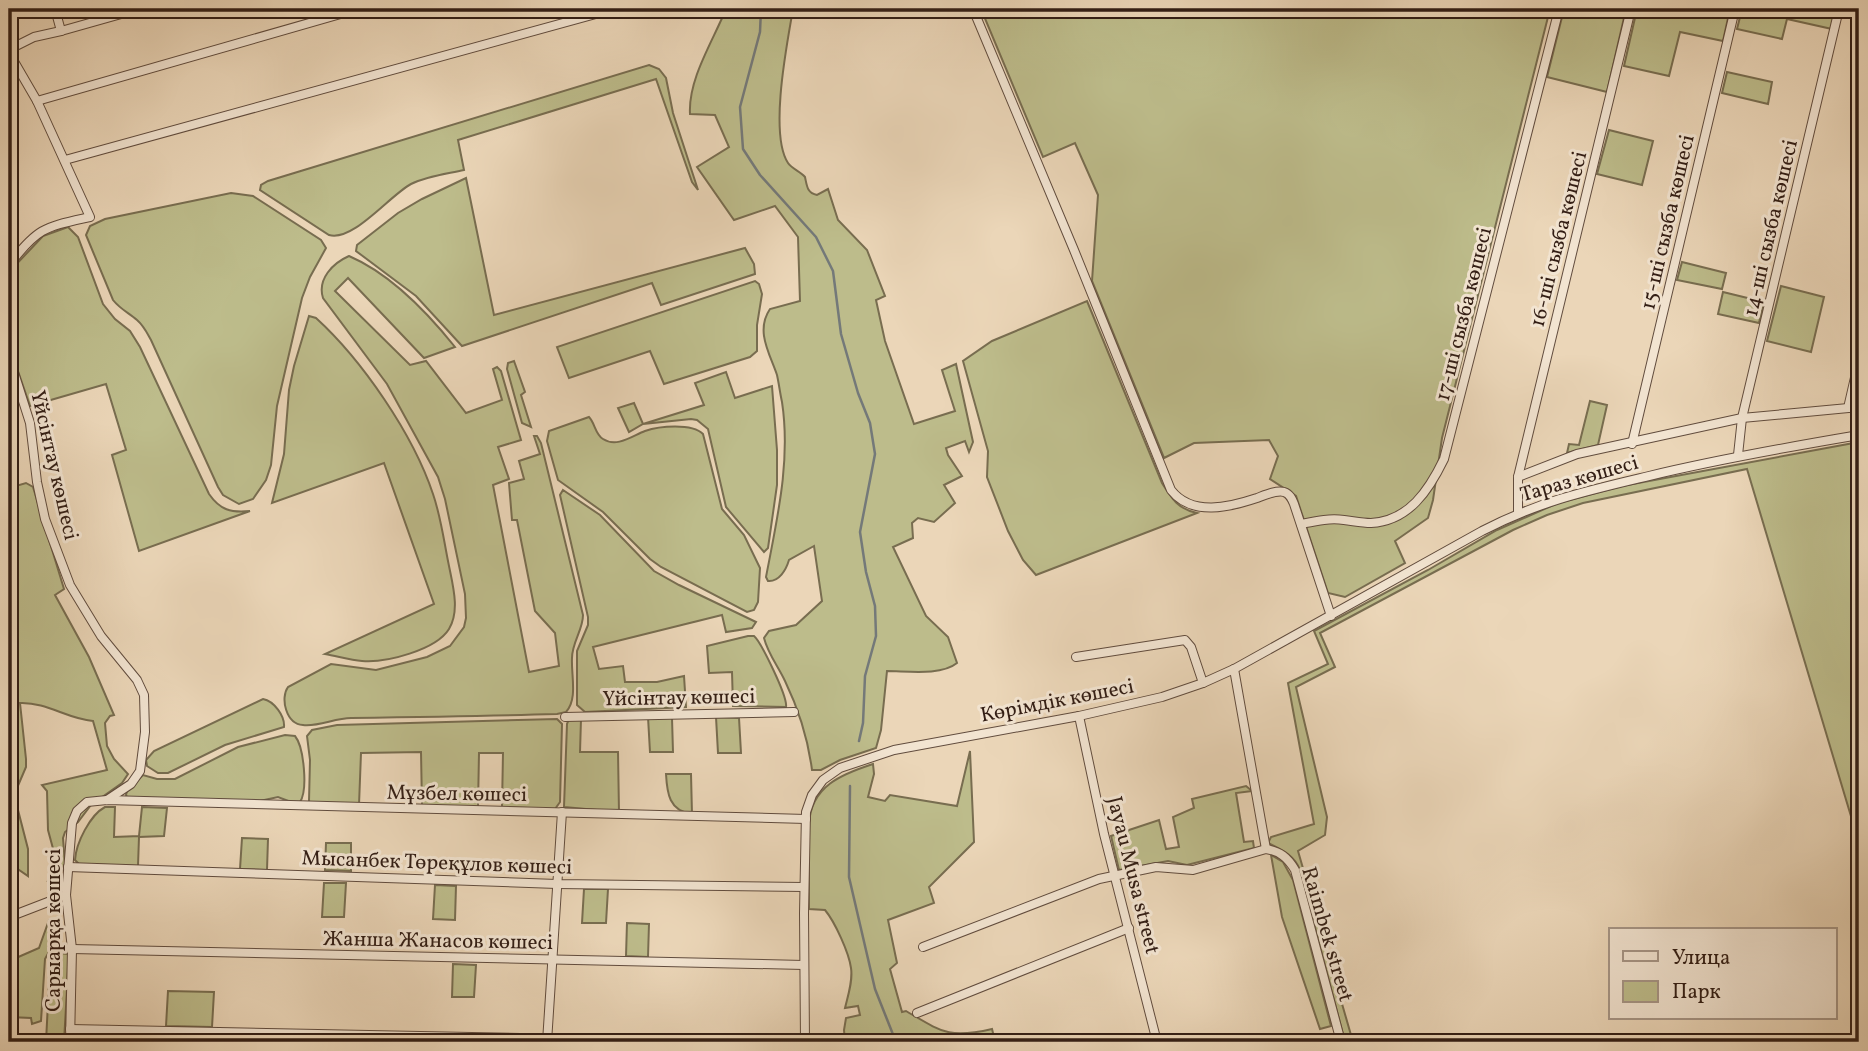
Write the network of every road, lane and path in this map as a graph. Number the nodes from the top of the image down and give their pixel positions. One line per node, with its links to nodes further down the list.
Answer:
1 (55, 9): 10 (street)
2 (139, 9): 10 (street)
3 (358, 9): 11 (street)
4 (614, 9): 12 (street)
5 (973, 9): 24 (street)
6 (1559, 9): 24 (street, 17-ші сызба көшесі)
7 (1631, 9): 22 (street, 16-ші сызба көшесі)
8 (1735, 9): 20 (street, 15-ші сызба көшесі)
9 (1839, 9): 18 (street, 14-ші сызба көшесі)
10 (61, 31): 11 (street)
11 (37, 101): 12 (street)
12 (65, 160): 13 (street)
13 (9, 265)
14 (9, 357): 33 (street, Үйсінтау көшесі)
15 (1859, 360): 17 (street)
16 (1859, 407): 17 (street)
17 (1848, 408): 18 (street)
18 (1742, 418): 20 (street); 21 (street, 14-ші сызба көшесі)
19 (1859, 435): 21 (street, Тараз көшесі)
20 (1632, 444): 22 (street)
21 (1738, 455): 23 (street, Тараз көшесі)
22 (1518, 477): 23 (street, 16-ші сызба көшесі)
23 (1518, 513): 25 (street, Тараз көшесі)
24 (1301, 524): 25 (street)
25 (1331, 616): 27 (street, Көрімдік көшесі)
26 (1076, 657): 28 (street)
27 (1234, 669): 28 (street, Көрімдік көшесі); 36 (street)
28 (1203, 683): 31 (street, Көрімдік көшесі)
29 (794, 712): 30 (street, Үйсінтау көшесі)
30 (565, 716)
31 (1079, 716): 35 (street, Көрімдік көшесі); 38 (street, Jayau Musa street)
32 (806, 790): 35 (street)
33 (107, 800): 34 (street, Мұзбел көшесі); 37 (street, Сарыарқа көшесі)
34 (562, 813): 35 (street, Мұзбел көшесі); 39 (street)
35 (806, 815): 40 (street)
36 (1266, 849): 38 (street); 55 (street, Raimbek street)
37 (68, 867): 39 (street, Мысанбек Төреқұлов көшесі); 41 (street, Сарыарқа көшесі)
38 (1115, 875): 43 (street, Jayau Musa street); 44 (street)
39 (557, 884): 40 (street, Мысанбек Төреқұлов көшесі); 46 (street)
40 (804, 887): 47 (street)
41 (66, 895): 42 (street); 45 (street, Сарыарқа көшесі)
42 (9, 917)
43 (1129, 928): 48 (street); 54 (street, Jayau Musa street)
44 (923, 947)
45 (72, 949): 46 (street, Жанша Жанасов көшесі); 49 (street, Сарыарқа көшесі)
46 (552, 961): 47 (street, Жанша Жанасов көшесі); 50 (street)
47 (804, 965): 53 (street)
48 (917, 1013)
49 (70, 1029): 50 (street); 51 (street, Сарыарқа көшесі)
50 (547, 1040): 52 (street)
51 (70, 1042)
52 (723, 1042)
53 (805, 1042)
54 (1156, 1042)
55 (1340, 1042)

